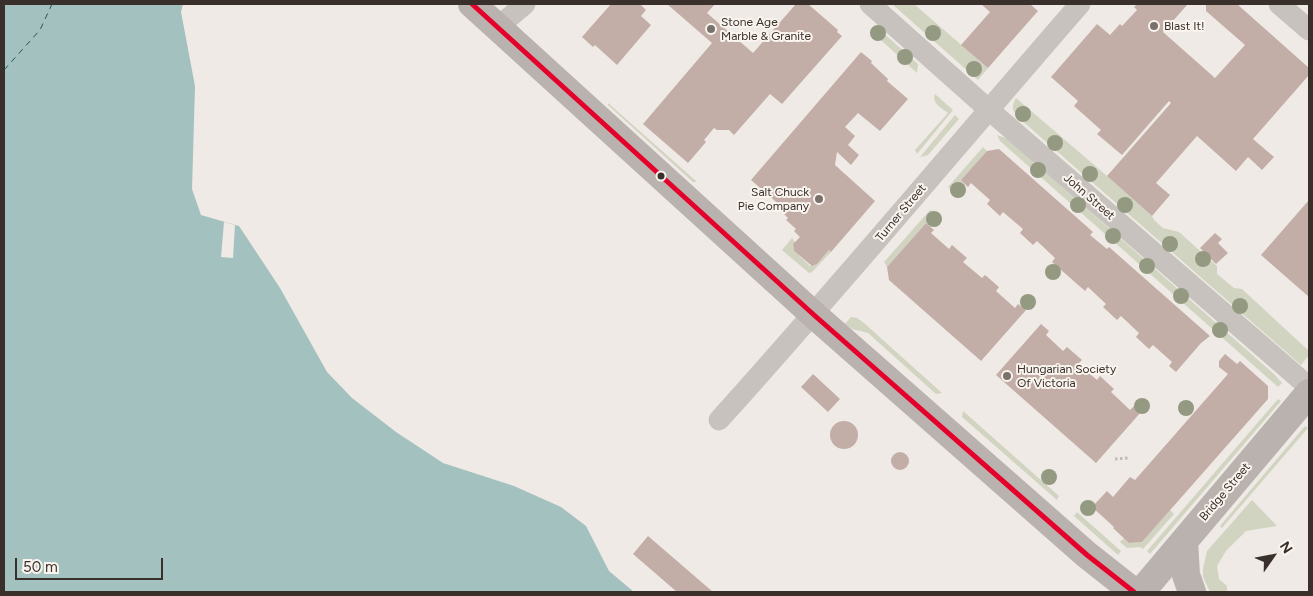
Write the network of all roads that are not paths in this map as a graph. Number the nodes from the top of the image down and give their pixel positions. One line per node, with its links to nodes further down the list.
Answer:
1 (472, 4): 6 (main road)
2 (525, 4): 6 (street)
3 (870, 4): 8 (street, John Street)
4 (1080, 4): 8 (street, Turner Street)
5 (1279, 4): 7 (street)
6 (498, 27): 9 (main road)
7 (1309, 30)
8 (988, 109): 9 (street, Turner Street); 10 (street, John Street)
9 (814, 315): 12 (street, Turner Street); 14 (main road)
10 (1309, 387)
11 (1309, 393): 13 (main road, Bridge Street)
12 (719, 420)
13 (1184, 541): 15 (main road, Bridge Street); 16 (main road)
14 (1134, 592)
15 (1141, 592)
16 (1192, 592)

